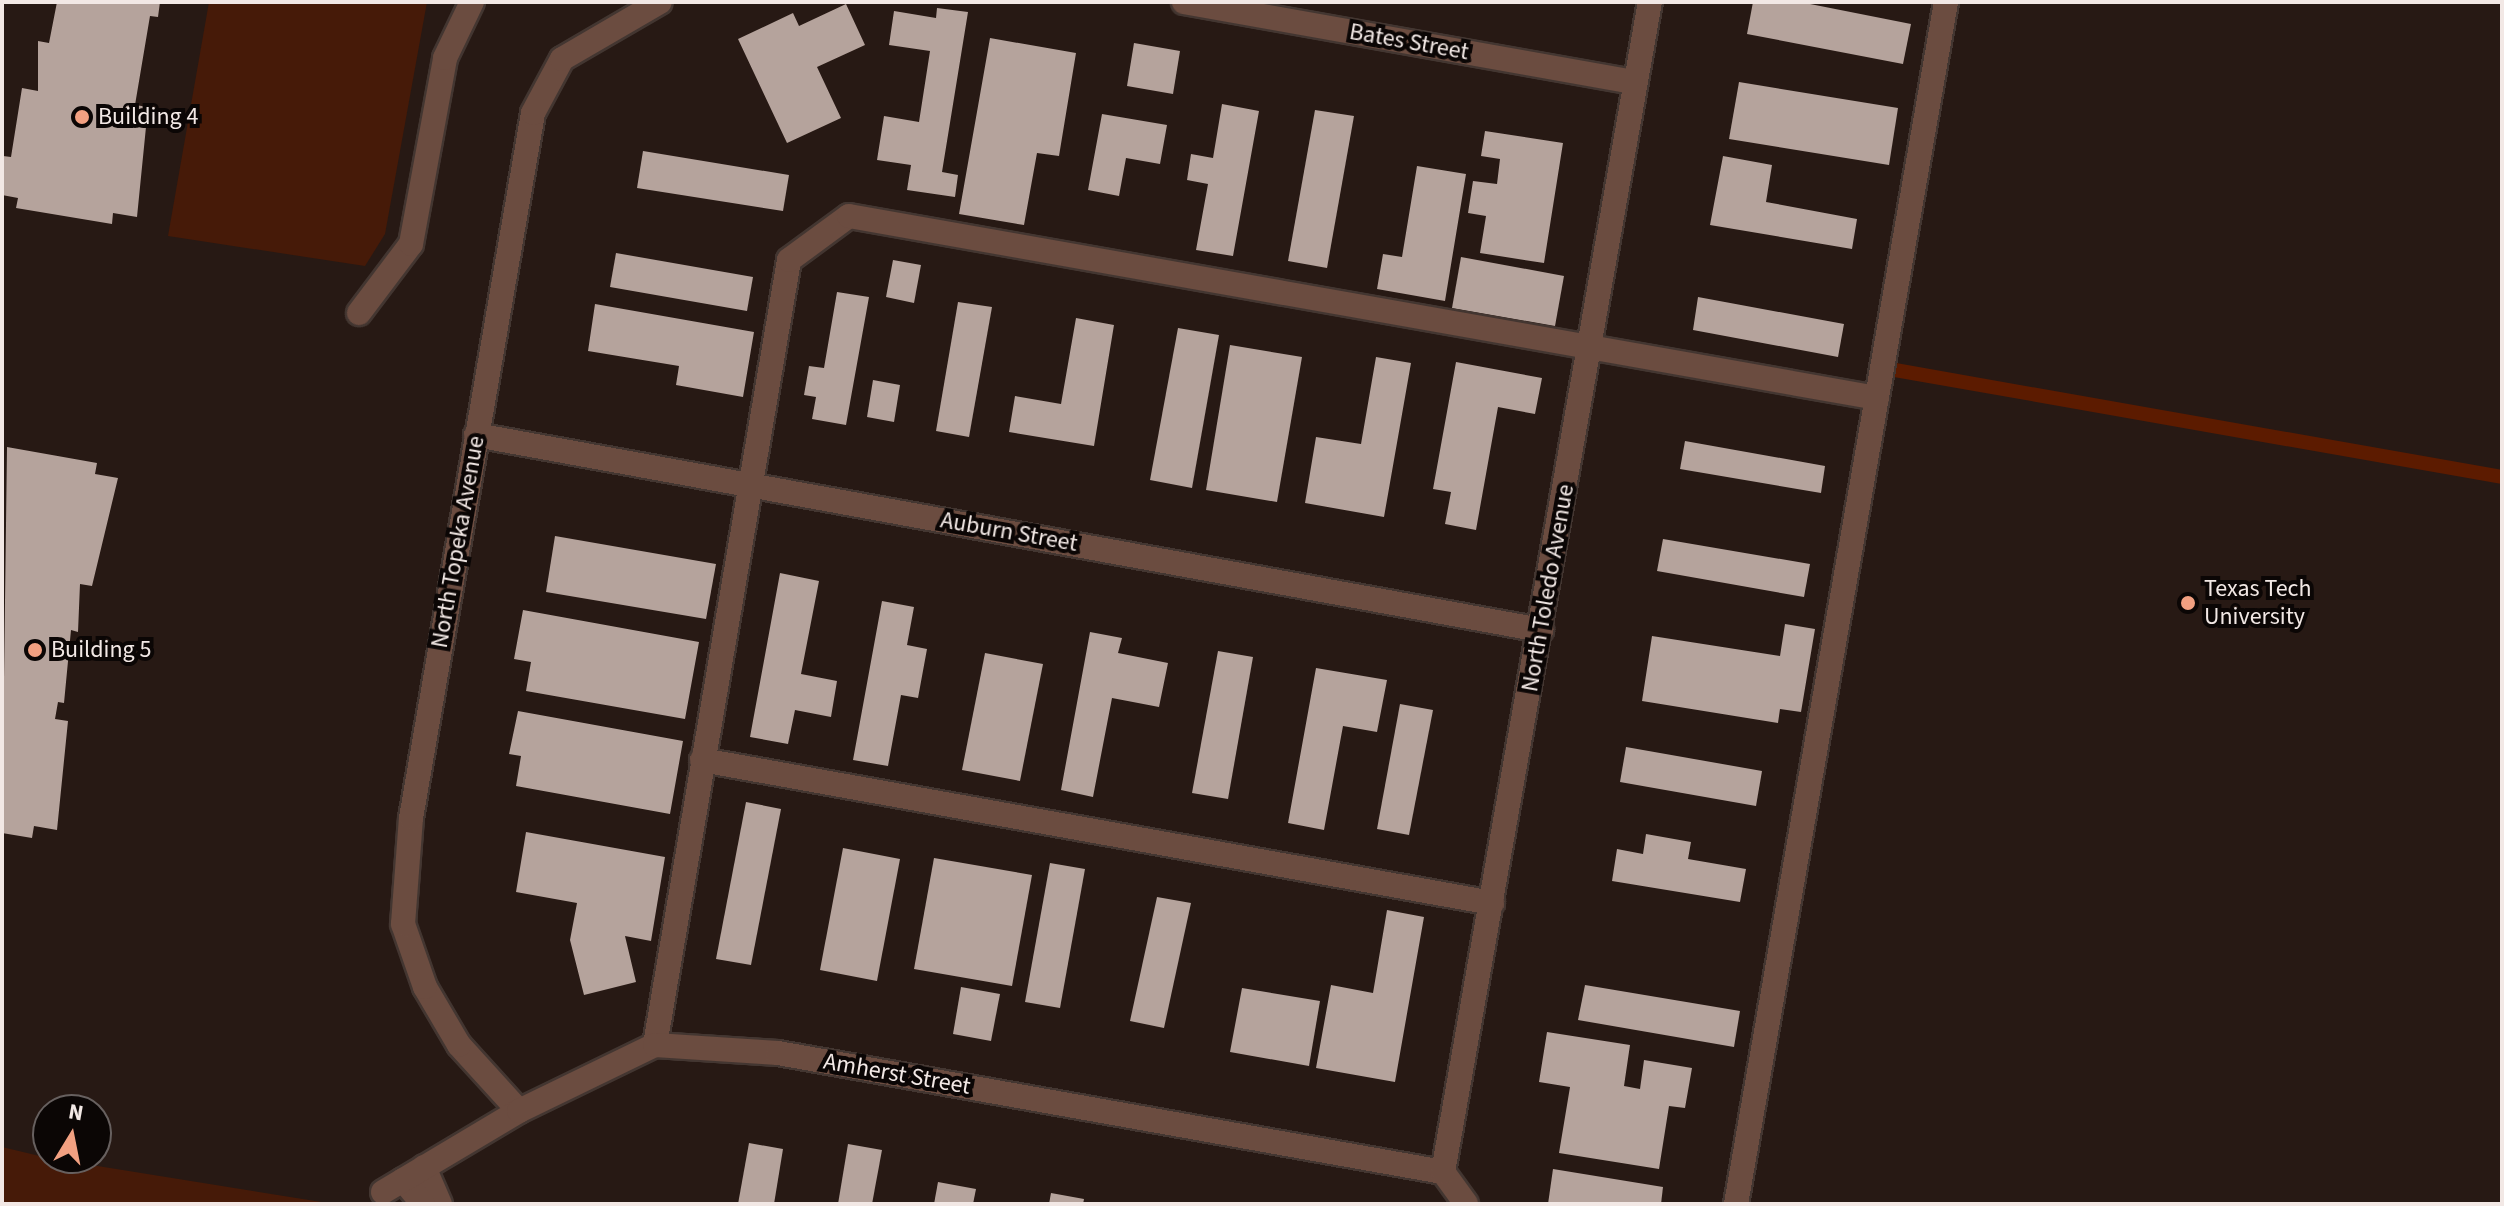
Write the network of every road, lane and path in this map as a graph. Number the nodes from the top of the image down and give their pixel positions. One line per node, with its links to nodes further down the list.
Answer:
1 (472, 2): 7 (street)
2 (660, 2): 10 (street, North Topeka Avenue)
3 (1184, 2): 6 (street, Bates Street)
4 (1650, 2): 6 (street, North Toledo Avenue)
5 (1946, 2): 9 (street)
6 (1635, 82): 8 (street, North Toledo Avenue)
7 (359, 313)
8 (1590, 347): 9 (street); 11 (street); 12 (street, North Toledo Avenue)
9 (1877, 398): 22 (street)
10 (476, 435): 11 (street, Auburn Street); 16 (street, North Topeka Avenue)
11 (749, 484): 12 (street, Auburn Street); 13 (street)
12 (1541, 630): 14 (street, North Toledo Avenue)
13 (702, 760): 14 (street); 15 (street)
14 (1492, 903): 18 (street, North Toledo Avenue)
15 (655, 1045): 16 (street, Amherst Street); 18 (street, Amherst Street)
16 (519, 1111): 17 (street, Amherst Street)
17 (424, 1167): 19 (street, Amherst Street); 20 (street)
18 (1443, 1172): 21 (street)
19 (423, 1204)
20 (440, 1204)
21 (1466, 1204)
22 (1736, 1204)

